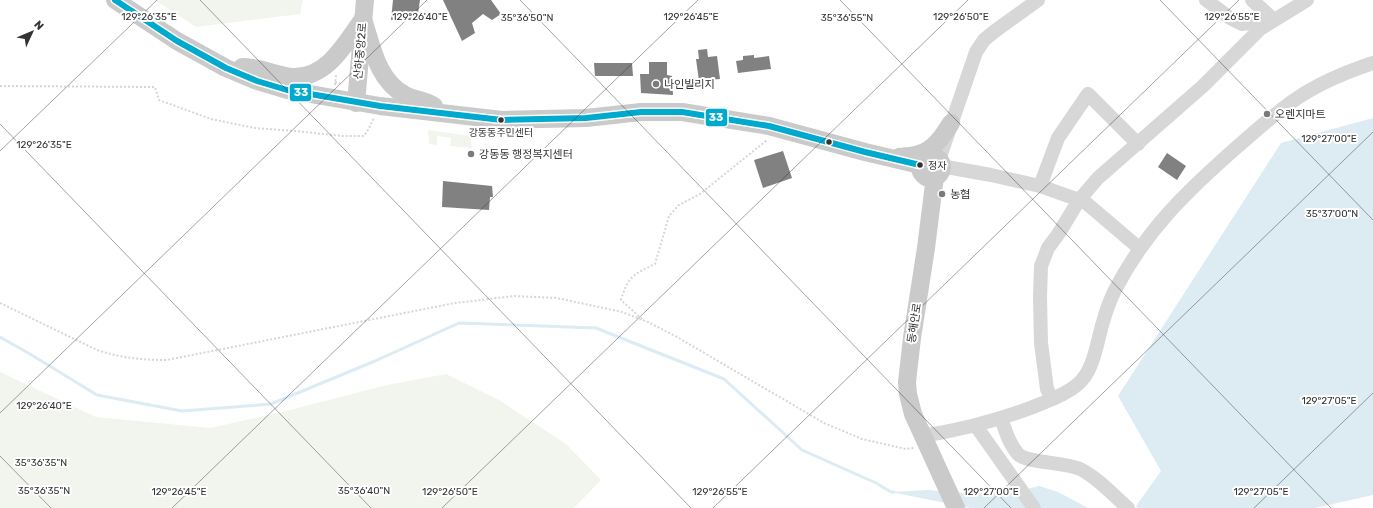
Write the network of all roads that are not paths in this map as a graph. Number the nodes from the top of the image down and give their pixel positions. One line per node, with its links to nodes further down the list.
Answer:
1 (115, 0): 10 (main road)
2 (365, 0): 7 (main road, 산하중앙2로)
3 (1038, 0): 13 (street, 동해안로)
4 (1206, 0): 8 (street)
5 (1252, 0): 8 (street)
6 (1307, 0): 8 (street)
7 (363, 18): 10 (main road); 11 (main road, 산하중앙2로); 12 (main road)
8 (1274, 20): 14 (street)
9 (1373, 63): 19 (street)
10 (226, 68): 11 (main road)
11 (356, 103): 12 (main road)
12 (446, 114): 15 (main road)
13 (951, 123): 15 (main road); 16 (street, 동해안로)
14 (1138, 144): 17 (street); 18 (street)
15 (891, 158): 16 (main road)
16 (938, 167): 17 (street); 23 (main road, 동해안로)
17 (1040, 186): 18 (street)
18 (1079, 200): 19 (street); 20 (street)
19 (1139, 248): 20 (street)
20 (1052, 399): 21 (street)
21 (1001, 418): 22 (street); 26 (street)
22 (976, 426): 23 (street); 25 (street)
23 (926, 441): 24 (main road, 동해안로)
24 (956, 508)
25 (1034, 508)
26 (1128, 508)

